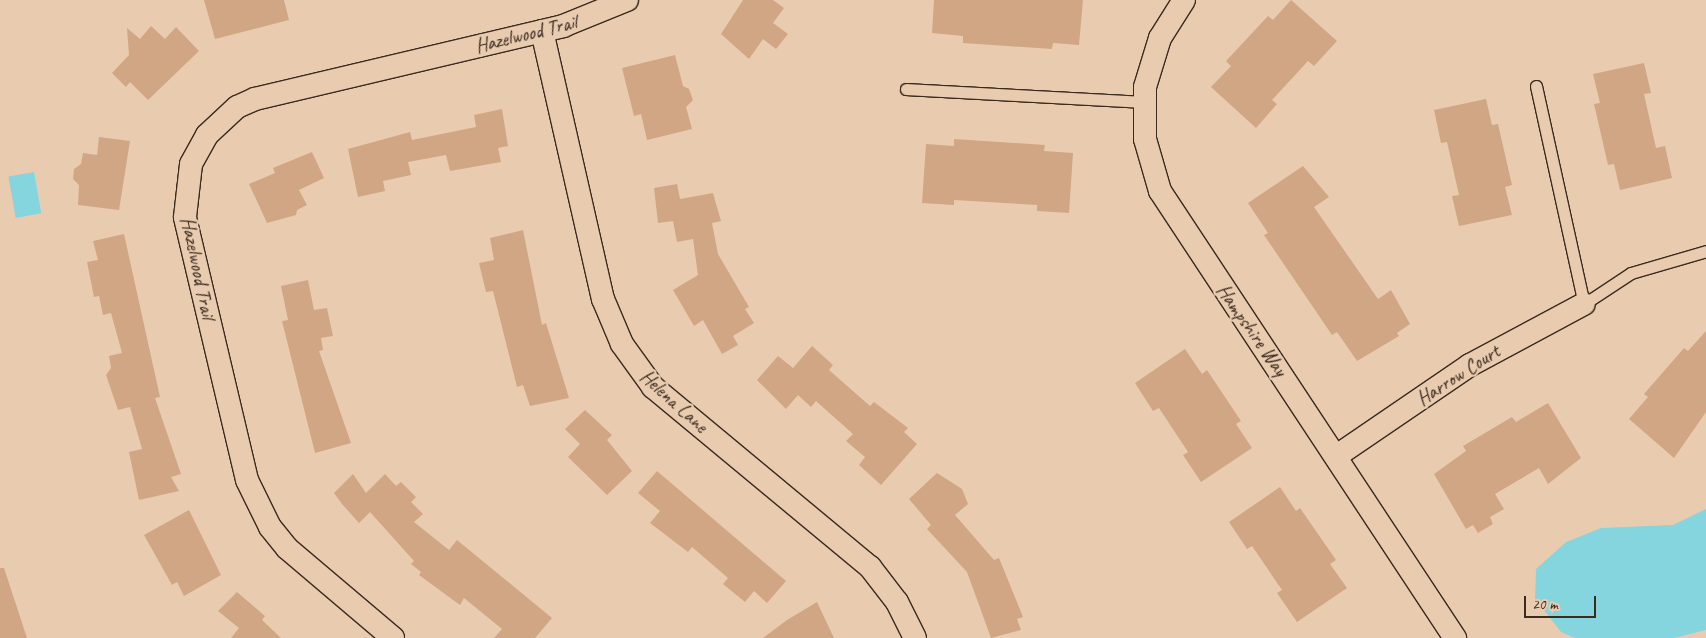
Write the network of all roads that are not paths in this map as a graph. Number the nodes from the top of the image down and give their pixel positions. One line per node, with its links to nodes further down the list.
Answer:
1 (627, 0): 3 (street, Hazelwood Trail)
2 (1184, 0): 6 (street, Hampshire Way)
3 (542, 31): 10 (street, Hazelwood Trail); 11 (street, Helena Lane)
4 (1536, 86): 8 (lane)
5 (906, 89): 6 (lane)
6 (1144, 102): 9 (street, Hampshire Way)
7 (1706, 250): 8 (lane)
8 (1584, 304): 9 (street, Harrow Court)
9 (1338, 455): 12 (street, Hampshire Way)
10 (393, 638)
11 (915, 638)
12 (1456, 638)

